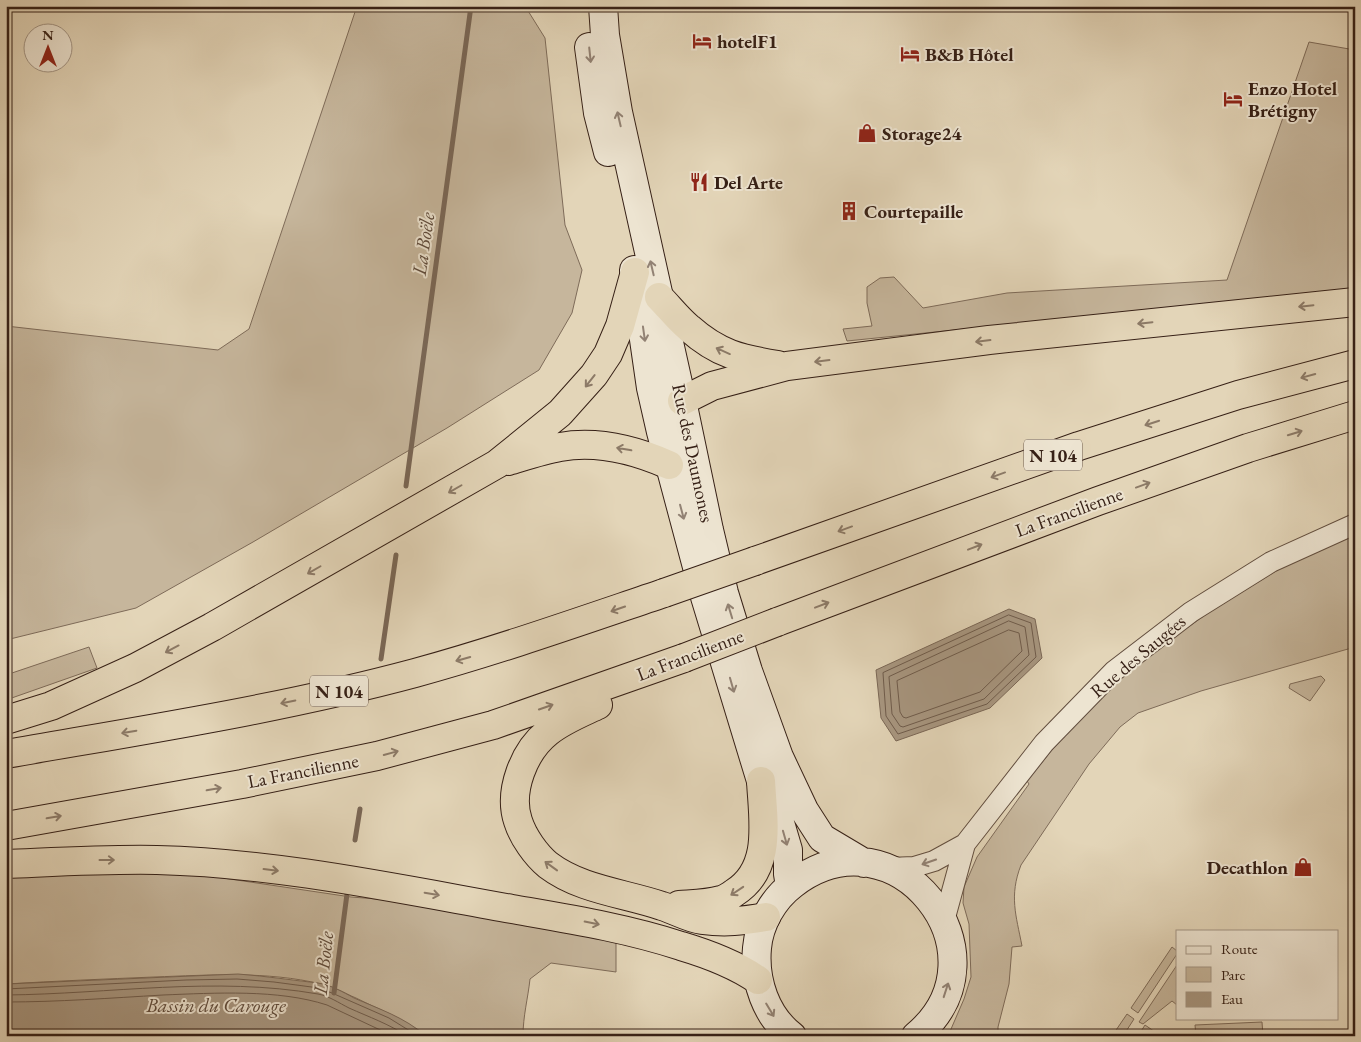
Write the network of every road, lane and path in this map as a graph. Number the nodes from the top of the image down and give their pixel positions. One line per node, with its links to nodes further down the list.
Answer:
1 (585, 6): 3 (main road, Rue des Daumones, one-way to 3)
2 (603, 6): 4 (main road, Rue des Daumones, one-way to 2)
3 (635, 272): 10 (main road, Rue des Daumones, one-way to 10); 11 (highway, one-way to 11)
4 (659, 297): 7 (highway, one-way to 4); 8 (main road, Rue des Daumones)
5 (1355, 302): 7 (highway, one-way to 7)
6 (1355, 364): 17 (highway, N 104, one-way to 17, bridge)
7 (787, 366): 8 (highway)
8 (682, 401): 10 (main road); 13 (main road, Rue des Daumones)
9 (1355, 416): 15 (highway, La Francilienne, one-way to 9, bridge)
10 (660, 432): 12 (main road, Rue des Daumones)
11 (497, 464): 12 (highway, one-way to 11); 16 (highway, one-way to 16)
12 (670, 465): 13 (main road); 18 (main road, Rue des Daumones, one-way to 18)
13 (699, 484): 22 (main road, Rue des Daumones, one-way to 13)
14 (1355, 524): 20 (street, Rue des Saugées)
15 (651, 670): 19 (highway, La Francilienne, one-way to 15); 24 (highway, one-way to 15)
16 (6, 720)
17 (6, 754)
18 (761, 781): 23 (main road, Rue des Daumones, one-way to 23); 24 (highway, one-way to 24)
19 (6, 826)
20 (965, 844): 22 (street, Rue des Saugées, one-way to 22); 26 (street, Rue des Saugées)
21 (6, 864): 27 (highway, one-way to 27)
22 (876, 866): 23 (main road); 26 (main road, Rue des Daumones)
23 (790, 886): 25 (main road)
24 (662, 906): 25 (highway)
25 (766, 917): 27 (main road)
26 (944, 921): 28 (main road, Rue des Daumones, one-way to 26)
27 (758, 980): 29 (main road, one-way to 29)
28 (919, 1034)
29 (792, 1036)

